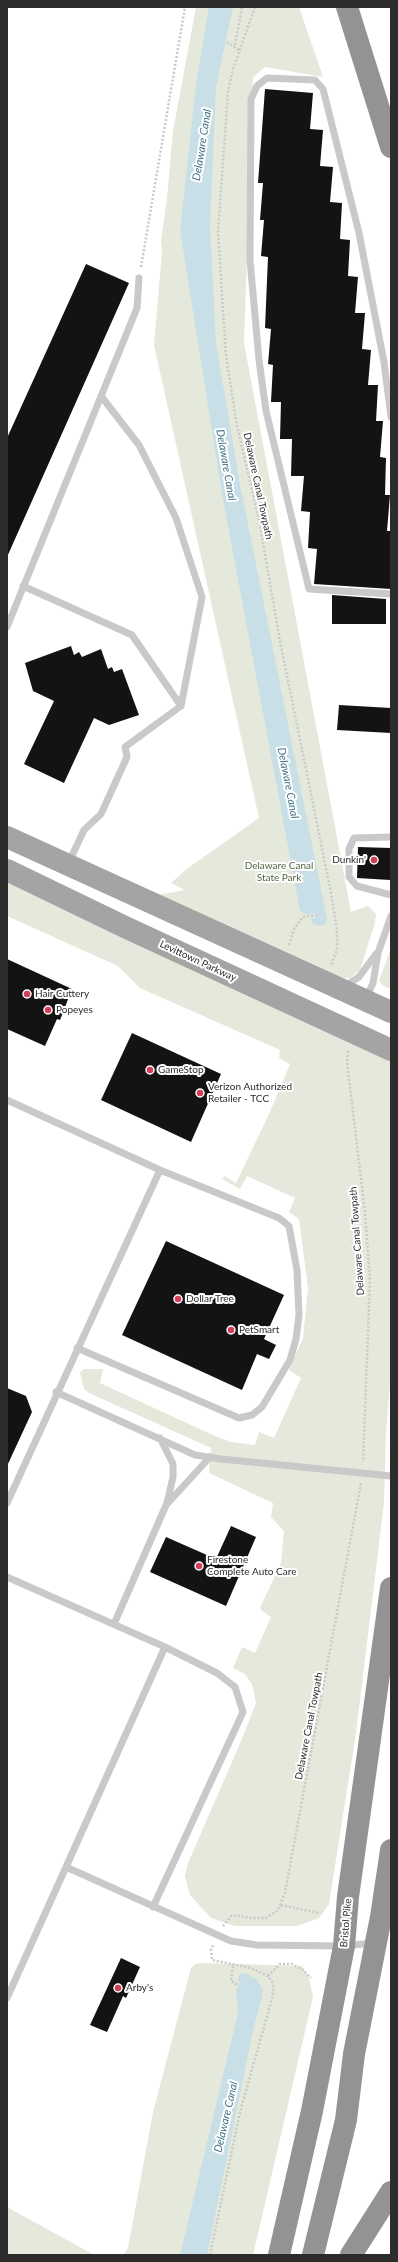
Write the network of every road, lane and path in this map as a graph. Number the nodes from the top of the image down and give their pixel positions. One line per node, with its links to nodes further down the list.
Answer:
1 (185, 7): 11 (path)
2 (242, 7): 6 (path)
3 (255, 7): 7 (path, Delaware Canal Towpath)
4 (347, 7): 8 (highway)
5 (227, 42): 6 (path)
6 (235, 45): 7 (path)
7 (239, 50): 27 (path, Delaware Canal Towpath)
8 (382, 122): 9 (highway); 10 (highway)
9 (391, 147)
10 (391, 159)
11 (139, 278): 12 (lane)
12 (101, 396): 14 (lane); 17 (lane)
13 (391, 417): 15 (lane)
14 (23, 586): 16 (lane); 17 (lane)
15 (391, 594)
16 (7, 627)
17 (181, 706): 20 (lane)
18 (391, 836): 22 (lane)
19 (7, 837): 20 (main road)
20 (68, 864): 28 (main road)
21 (7, 870): 32 (main road, Levittown Parkway)
22 (391, 895)
23 (316, 915): 25 (path)
24 (391, 916): 26 (lane)
25 (288, 946)
26 (378, 952): 28 (lane); 29 (lane)
27 (331, 966)
28 (341, 988): 29 (main road)
29 (366, 999): 30 (main road)
30 (391, 1012)
31 (348, 1050): 38 (path, Delaware Canal Towpath)
32 (391, 1050)
33 (7, 1100): 34 (lane)
34 (160, 1170): 35 (lane); 35 (lane)
35 (77, 1348): 36 (lane)
36 (56, 1392): 37 (lane); 42 (lane)
37 (160, 1438): 39 (lane); 43 (lane)
38 (363, 1455)
39 (210, 1457): 40 (lane); 43 (lane)
40 (391, 1476)
41 (361, 1486): 50 (path, Delaware Canal Towpath)
42 (7, 1503)
43 (168, 1503): 46 (lane)
44 (7, 1577): 46 (lane)
45 (391, 1588): 55 (highway, Bristol Pike)
46 (114, 1624): 47 (lane)
47 (165, 1648): 49 (lane); 51 (lane)
48 (391, 1850): 54 (highway)
49 (66, 1868): 51 (lane); 61 (lane)
50 (281, 1905): 52 (path); 53 (path)
51 (152, 1907): 55 (lane)
52 (319, 1913)
53 (225, 1921)
54 (383, 1944): 55 (lane); 65 (highway)
55 (344, 1946): 64 (highway, Bristol Pike)
56 (211, 1949): 57 (path)
57 (233, 1966): 58 (path); 60 (path)
58 (268, 1976): 59 (path); 63 (path)
59 (311, 1978)
60 (239, 1986)
61 (7, 1998)
62 (391, 2192): 66 (highway)
63 (210, 2255)
64 (279, 2255)
65 (313, 2255)
66 (351, 2255)

